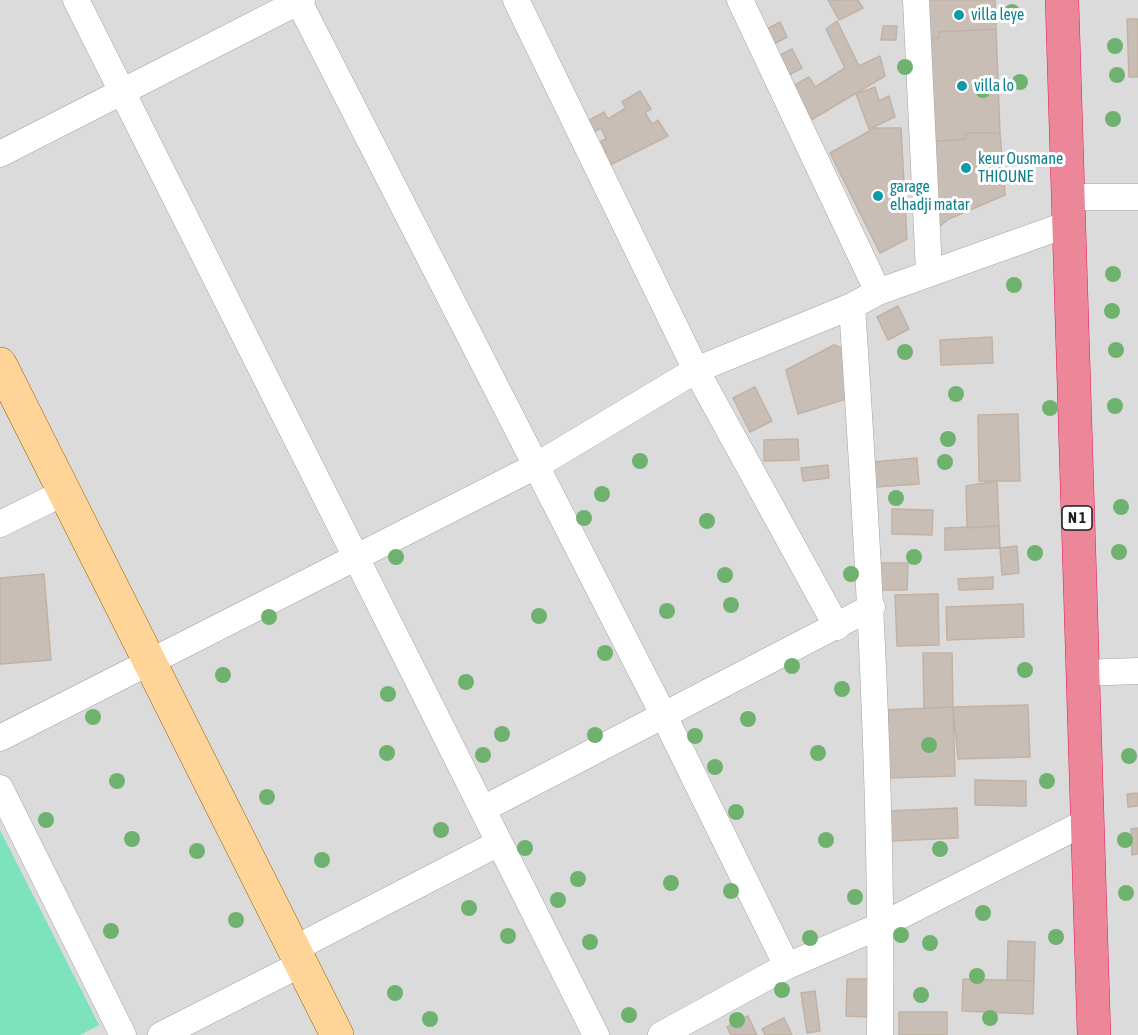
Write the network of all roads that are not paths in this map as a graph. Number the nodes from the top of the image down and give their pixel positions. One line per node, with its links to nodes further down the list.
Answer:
1 (76, 0): 7 (street)
2 (516, 0): 15 (street)
3 (740, 0): 12 (street)
4 (916, 0): 11 (street)
5 (1062, 0): 10 (highway, N 1)
6 (300, 1): 7 (street); 16 (street)
7 (123, 92): 8 (street); 19 (street)
8 (0, 154)
9 (1138, 197): 10 (street)
10 (1068, 211): 11 (street); 24 (highway, N 1)
11 (929, 272): 12 (street)
12 (878, 292): 13 (street)
13 (852, 306): 15 (street); 20 (street)
14 (0, 364): 17 (main road)
15 (696, 370): 16 (street); 21 (street)
16 (536, 466): 19 (street); 25 (street)
17 (65, 492): 18 (street); 22 (main road)
18 (0, 524)
19 (356, 557): 22 (street); 28 (street)
20 (872, 607): 21 (street); 31 (street)
21 (837, 627): 25 (street)
22 (149, 662): 26 (street); 32 (main road)
23 (1138, 671): 24 (street)
24 (1081, 674): 29 (highway, N 1)
25 (664, 716): 28 (street); 33 (street)
26 (0, 738)
27 (0, 788): 34 (street)
28 (483, 809): 30 (street)
29 (1086, 822): 31 (street); 40 (highway, N 1)
30 (499, 843): 32 (street); 37 (street)
31 (882, 925): 33 (street); 39 (street)
32 (298, 957): 35 (street); 36 (main road)
33 (787, 966): 38 (street)
34 (123, 1035)
35 (161, 1035)
36 (337, 1035)
37 (596, 1035)
38 (661, 1035)
39 (880, 1035)
40 (1094, 1035)

